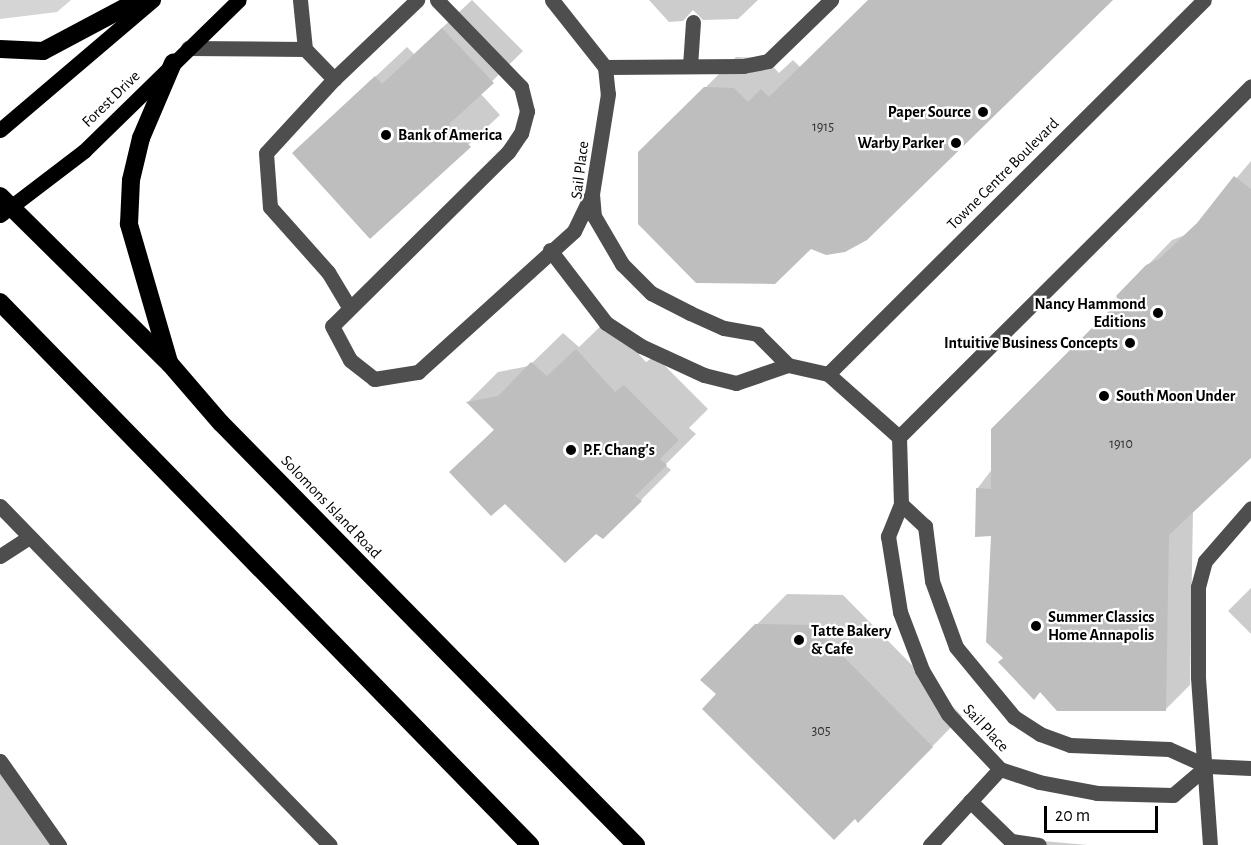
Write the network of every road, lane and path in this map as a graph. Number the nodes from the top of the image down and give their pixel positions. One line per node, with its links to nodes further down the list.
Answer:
1 (139, 0): 13 (highway)
2 (153, 0): 19 (main road)
3 (239, 0): 11 (main road, Forest Drive)
4 (300, 0): 12 (street)
5 (417, 0): 17 (street)
6 (437, 0): 24 (street)
7 (552, 0): 16 (street)
8 (831, 0): 15 (street)
9 (1204, 0): 27 (street, Towne Centre Boulevard)
10 (693, 22): 15 (street)
11 (188, 48): 12 (street); 14 (main road, Forest Drive)
12 (305, 49): 17 (street)
13 (0, 50)
14 (173, 63): 21 (main road, Forest Drive); 25 (highway)
15 (690, 66): 16 (street)
16 (605, 67): 20 (street, Sail Place)
17 (334, 79): 24 (street)
18 (1251, 86): 28 (street)
19 (0, 130)
20 (592, 194): 22 (street); 26 (street, Sail Place)
21 (3, 206): 25 (highway, Solomons Island Road)
22 (550, 250): 24 (street); 26 (street)
23 (0, 302): 41 (highway)
24 (349, 307)
25 (170, 364): 42 (highway, Solomons Island Road)
26 (788, 365): 27 (street)
27 (828, 374): 28 (street)
28 (899, 437): 29 (street, Sail Place)
29 (901, 504): 35 (street, Sail Place); 37 (street, Sail Place)
30 (0, 506): 32 (street)
31 (1251, 508): 35 (street)
32 (28, 537): 33 (street); 40 (street)
33 (0, 556)
34 (0, 761): 39 (street)
35 (1207, 766): 36 (street, Sail Place); 37 (street, Sail Place); 45 (street)
36 (1251, 768)
37 (1000, 769): 38 (street)
38 (970, 801): 43 (street); 44 (street)
39 (59, 845)
40 (330, 845)
41 (530, 845)
42 (636, 845)
43 (930, 845)
44 (1038, 845)
45 (1210, 845)

